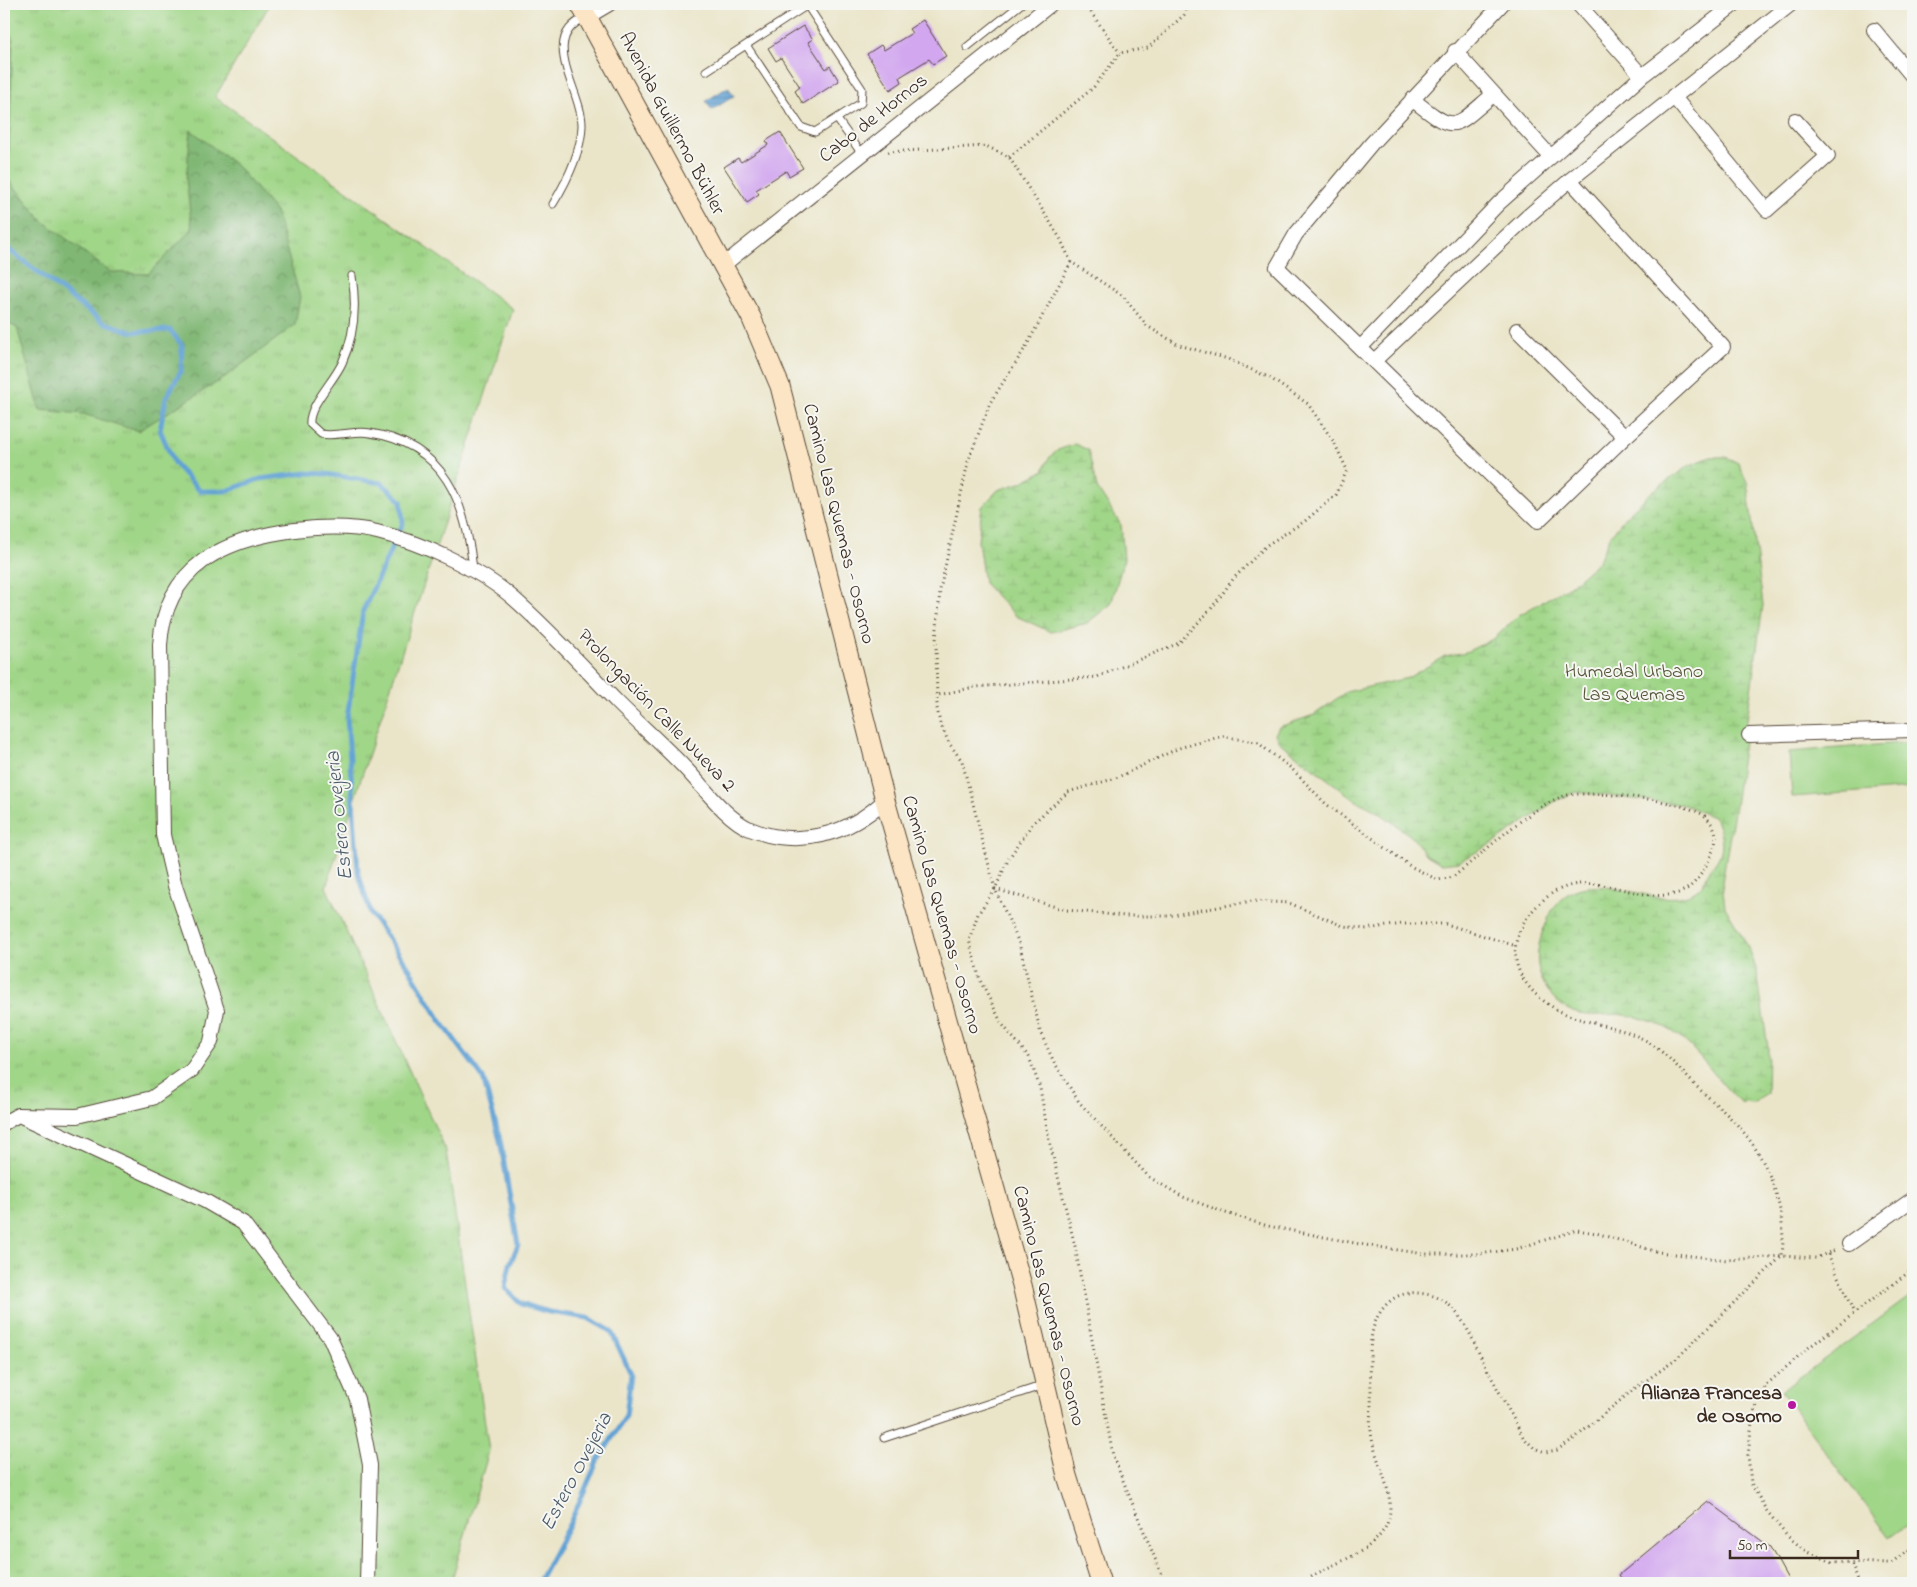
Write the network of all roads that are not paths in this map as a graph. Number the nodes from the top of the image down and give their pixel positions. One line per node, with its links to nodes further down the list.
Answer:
1 (609, 4): 9 (street)
2 (808, 4): 11 (lane); 20 (lane)
3 (1021, 4): 12 (lane)
4 (1051, 4): 22 (street, Cabo de Hornos)
5 (1502, 4): 13 (street)
6 (1578, 4): 15 (street)
7 (1735, 4): 15 (street)
8 (1791, 4): 18 (street)
9 (584, 10): 25 (lane); 26 (main road, Avenida Guillermo Bühler)
10 (1874, 30): 16 (street)
11 (746, 45): 14 (lane); 20 (lane)
12 (966, 47)
13 (1455, 51): 17 (street); 19 (street)
14 (706, 71)
15 (1642, 76): 23 (street)
16 (1913, 77)
17 (1494, 94): 19 (street); 23 (street)
18 (1673, 96): 21 (street); 24 (street)
19 (1412, 99): 29 (street)
20 (837, 119): 22 (lane)
21 (1795, 120)
22 (862, 154): 26 (street, Cabo de Hornos)
23 (1551, 157): 29 (street)
24 (1570, 180): 30 (street); 31 (street)
25 (553, 204)
26 (722, 266): 35 (main road, Camino Las Quemas - Osorno)
27 (352, 276): 32 (lane)
28 (1517, 330): 31 (street)
29 (1360, 348): 30 (street)
30 (1374, 361): 31 (street)
31 (1625, 437)
32 (473, 569): 35 (street, Prolongación Calle Nueva 2); 36 (street, Prolongación Calle Nueva 2)
33 (1913, 730): 34 (street)
34 (1749, 735)
35 (885, 800): 40 (main road, Camino Las Quemas - Osorno)
36 (18, 1115): 37 (street); 42 (street)
37 (4, 1123)
38 (1913, 1199): 39 (street)
39 (1849, 1244)
40 (1044, 1385): 41 (lane); 43 (main road, Camino Las Quemas - Osorno)
41 (884, 1438)
42 (367, 1583)
43 (1101, 1583)

